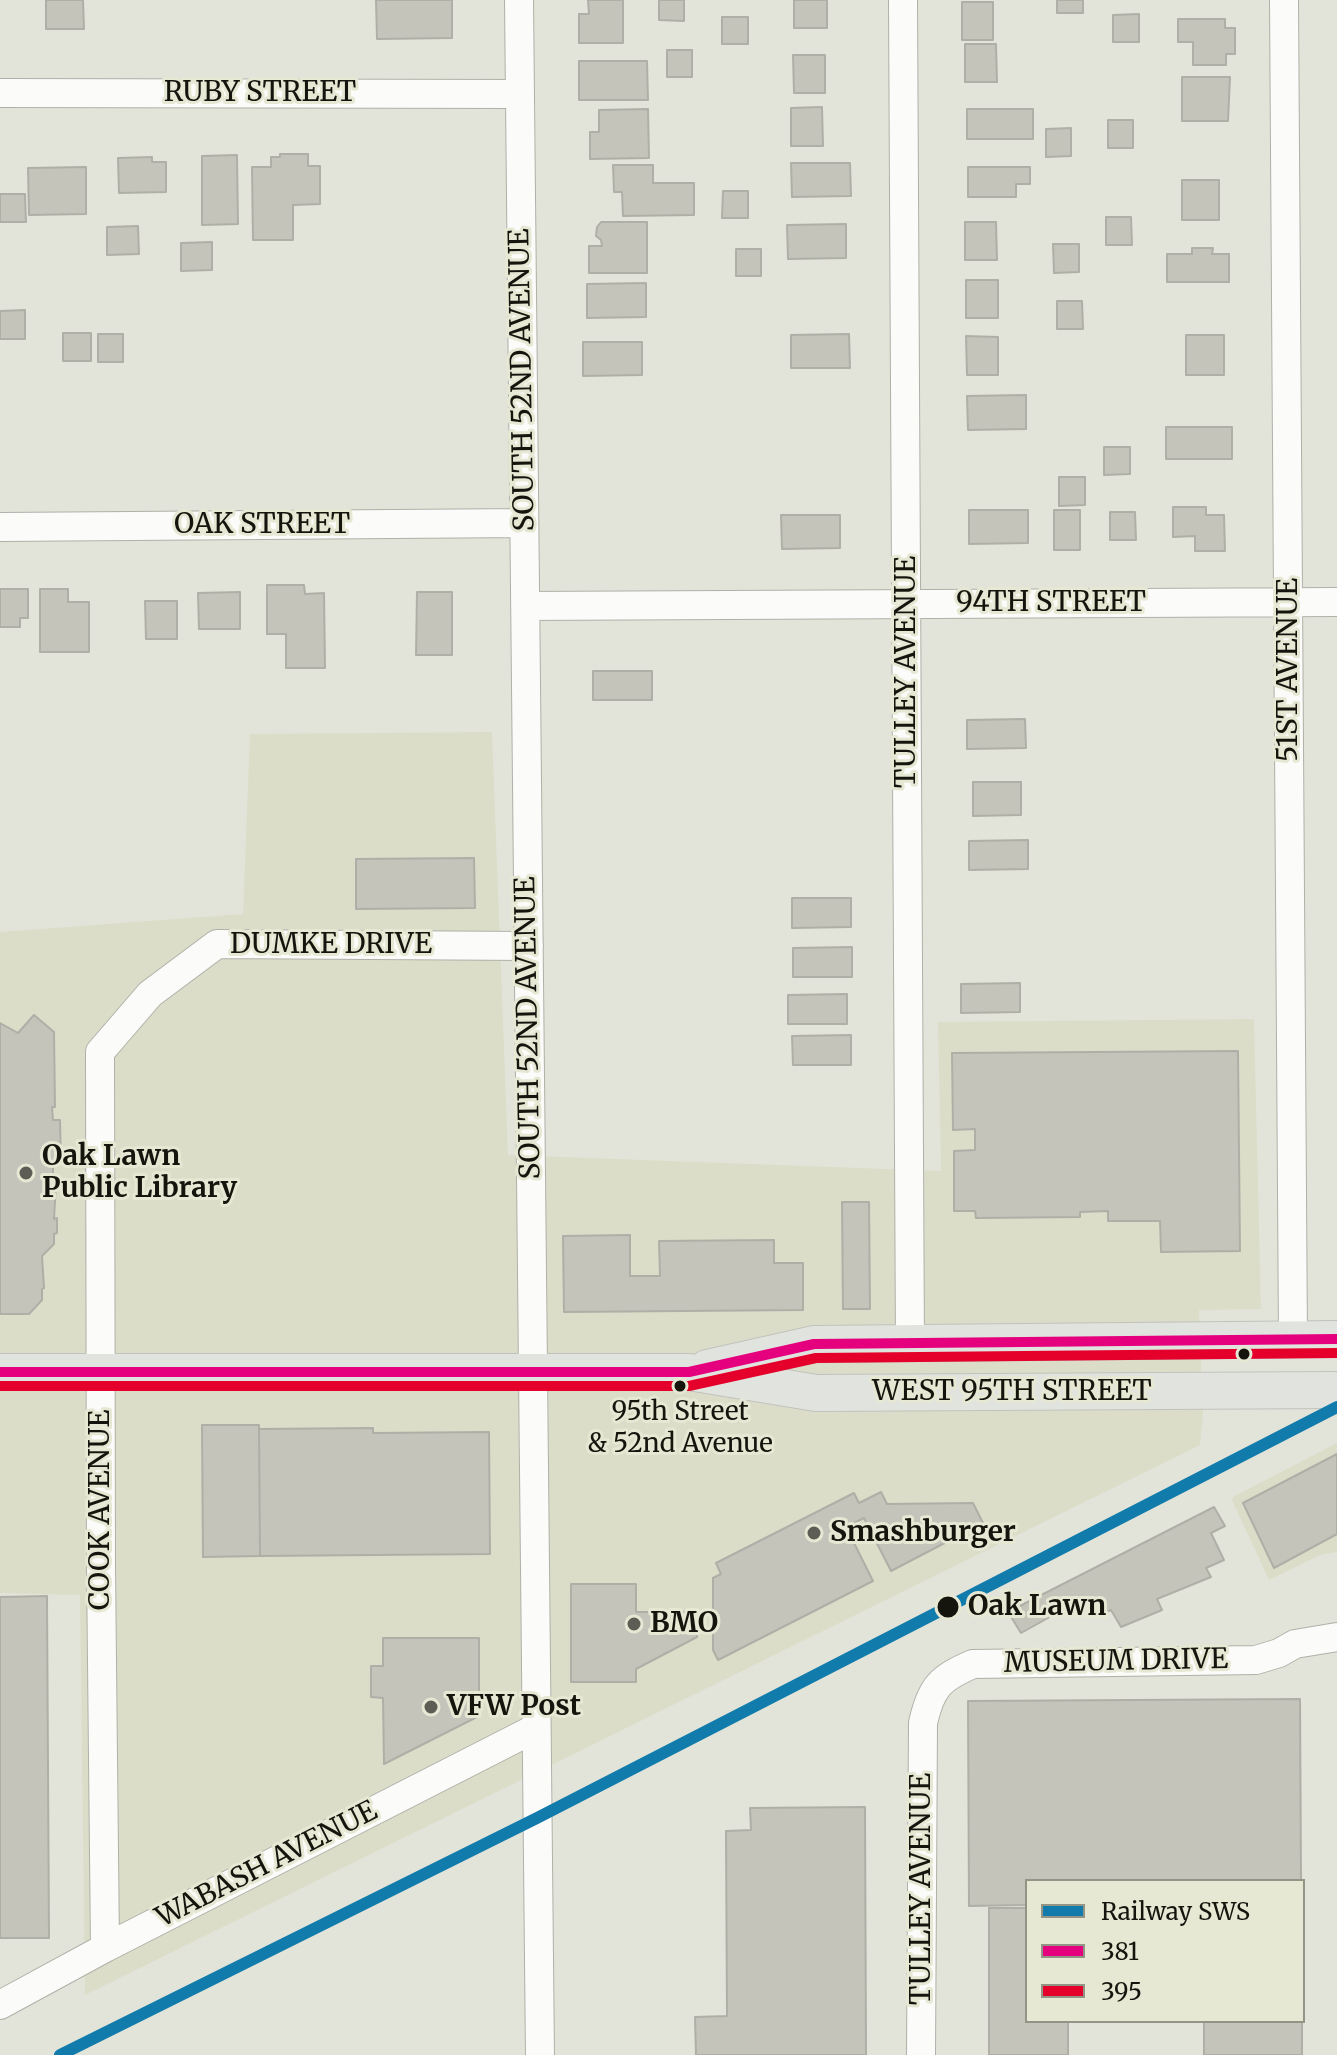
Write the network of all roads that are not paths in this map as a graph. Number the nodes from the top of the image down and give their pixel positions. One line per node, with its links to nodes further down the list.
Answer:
1 (519, 0): 5 (street, SOUTH 52ND AVENUE)
2 (903, 0): 10 (street, TULLEY AVENUE)
3 (1284, 0): 8 (street, 51ST AVENUE)
4 (0, 93): 5 (street, RUBY STREET)
5 (520, 94): 6 (street, SOUTH 52ND AVENUE)
6 (524, 523): 7 (street, OAK STREET); 11 (street, SOUTH 52ND AVENUE)
7 (0, 527)
8 (1288, 602): 9 (street, 94TH STREET); 10 (street, 94TH STREET); 14 (street, 51ST AVENUE)
9 (1337, 602)
10 (906, 603): 11 (street, 94TH STREET); 16 (street, TULLEY AVENUE)
11 (525, 606): 12 (street, SOUTH 52ND AVENUE)
12 (529, 946): 13 (street, DUMKE DRIVE); 19 (street, SOUTH 52ND AVENUE)
13 (150, 994): 18 (street, COOK AVENUE)
14 (1293, 1339): 15 (main road, WEST 95TH STREET); 16 (main road, WEST 95TH STREET)
15 (1337, 1339)
16 (910, 1343): 20 (main road, WEST 95TH STREET)
17 (0, 1372): 18 (main road, WEST 95TH STREET)
18 (100, 1372): 19 (main road, WEST 95TH STREET); 25 (street, COOK AVENUE)
19 (532, 1372): 20 (main road, WEST 95TH STREET); 24 (street, SOUTH 52ND AVENUE)
20 (689, 1372): 21 (main road, WEST 95TH STREET)
21 (1337, 1390)
22 (1337, 1637): 23 (street, MUSEUM DRIVE)
23 (923, 1723): 28 (street, TULLEY AVENUE)
24 (536, 1728): 25 (street, WABASH AVENUE); 27 (street, SOUTH 52ND AVENUE)
25 (105, 1948): 26 (street, WABASH AVENUE)
26 (0, 2005)
27 (540, 2055)
28 (921, 2055)

